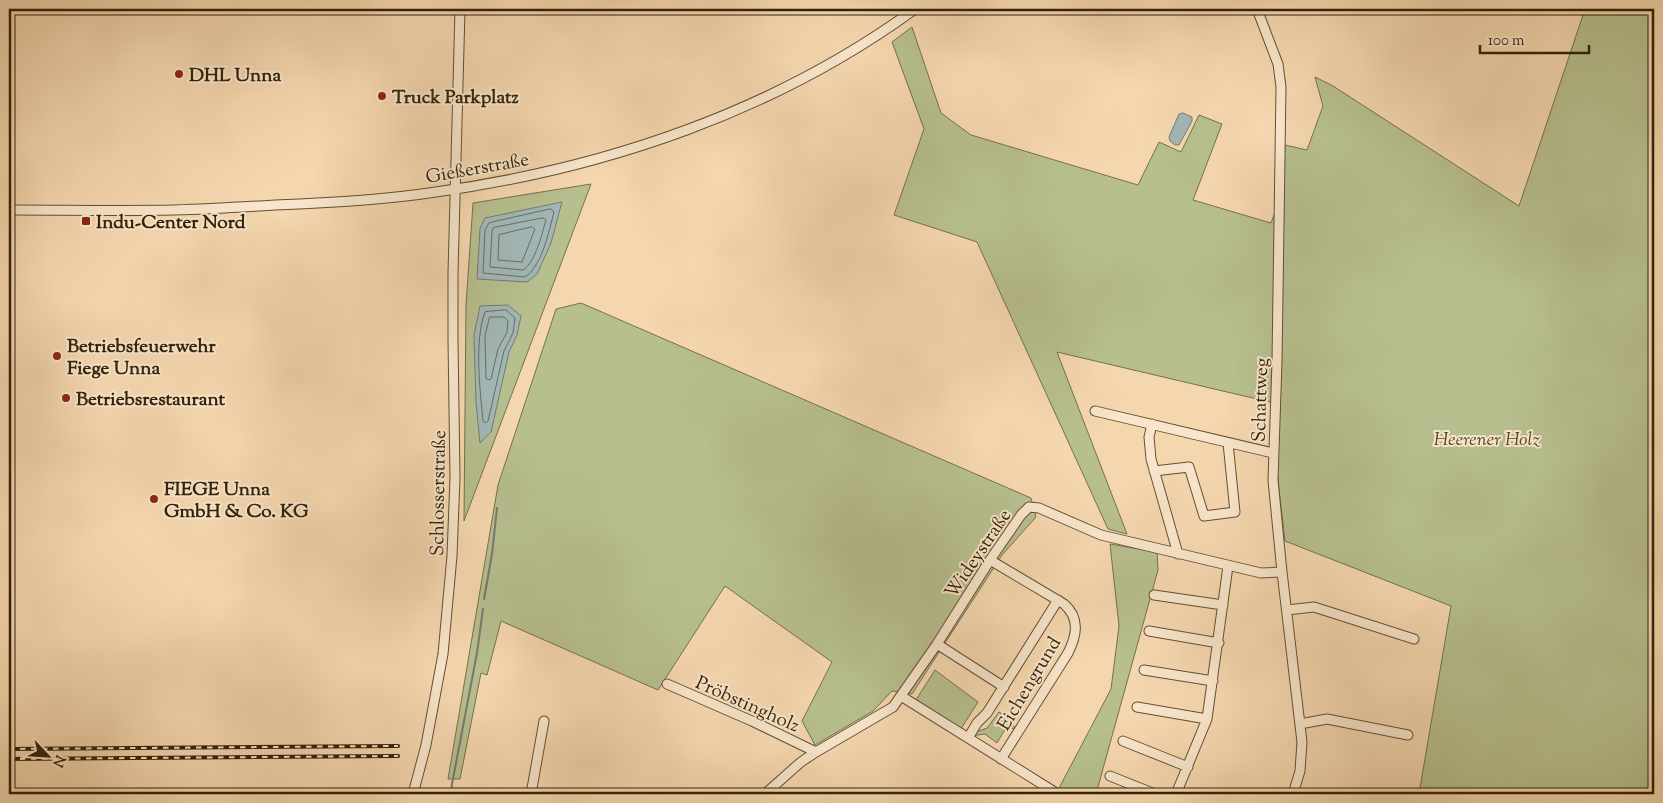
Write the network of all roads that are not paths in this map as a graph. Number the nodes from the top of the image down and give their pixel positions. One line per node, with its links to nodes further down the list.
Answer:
1 (460, 9): 4 (street, Schlosserstraße)
2 (915, 9): 4 (street, Gießerstraße)
3 (1257, 9): 9 (street, Schattweg)
4 (455, 190): 5 (street, Gießerstraße); 40 (street, Schlosserstraße)
5 (9, 210)
6 (1096, 411): 7 (street)
7 (1152, 424): 8 (street); 10 (street)
8 (1228, 443): 9 (street); 10 (street)
9 (1273, 453): 14 (street, Schattweg)
10 (1154, 470): 11 (street)
11 (1178, 554): 12 (street, Wideystraße); 13 (street, Wideystraße)
12 (990, 560): 16 (street, Eichengrund); 22 (street, Wideystraße)
13 (1228, 566): 14 (street, Wideystraße); 17 (street)
14 (1282, 572): 18 (street, Schattweg)
15 (1154, 595): 17 (street)
16 (1058, 600): 26 (street, Eichengrund); 36 (street, Eichengrund)
17 (1223, 605): 21 (street)
18 (1287, 610): 20 (street); 31 (street, Schattweg)
19 (1149, 631): 21 (street)
20 (1414, 639)
21 (1219, 643): 24 (street)
22 (937, 644): 26 (street, Eichengrund); 27 (street, Wideystraße)
23 (1144, 670): 24 (street)
24 (1213, 681): 29 (street)
25 (667, 684): 35 (street, Pröbstingholz)
26 (1004, 687): 33 (street, Eichengrund)
27 (902, 696): 33 (street); 35 (street, Wideystraße)
28 (1137, 707): 29 (street)
29 (1207, 719): 37 (street)
30 (544, 721): 41 (street)
31 (1300, 724): 32 (street); 45 (street, Schattweg)
32 (1408, 735)
33 (968, 738): 36 (street)
34 (1123, 741): 37 (street)
35 (816, 752): 42 (street, Wideystraße)
36 (1001, 759): 39 (street)
37 (1188, 767): 44 (street)
38 (1110, 776): 43 (street)
39 (1053, 791)
40 (413, 794)
41 (531, 794)
42 (765, 794)
43 (1155, 794)
44 (1176, 794)
45 (1293, 794)

